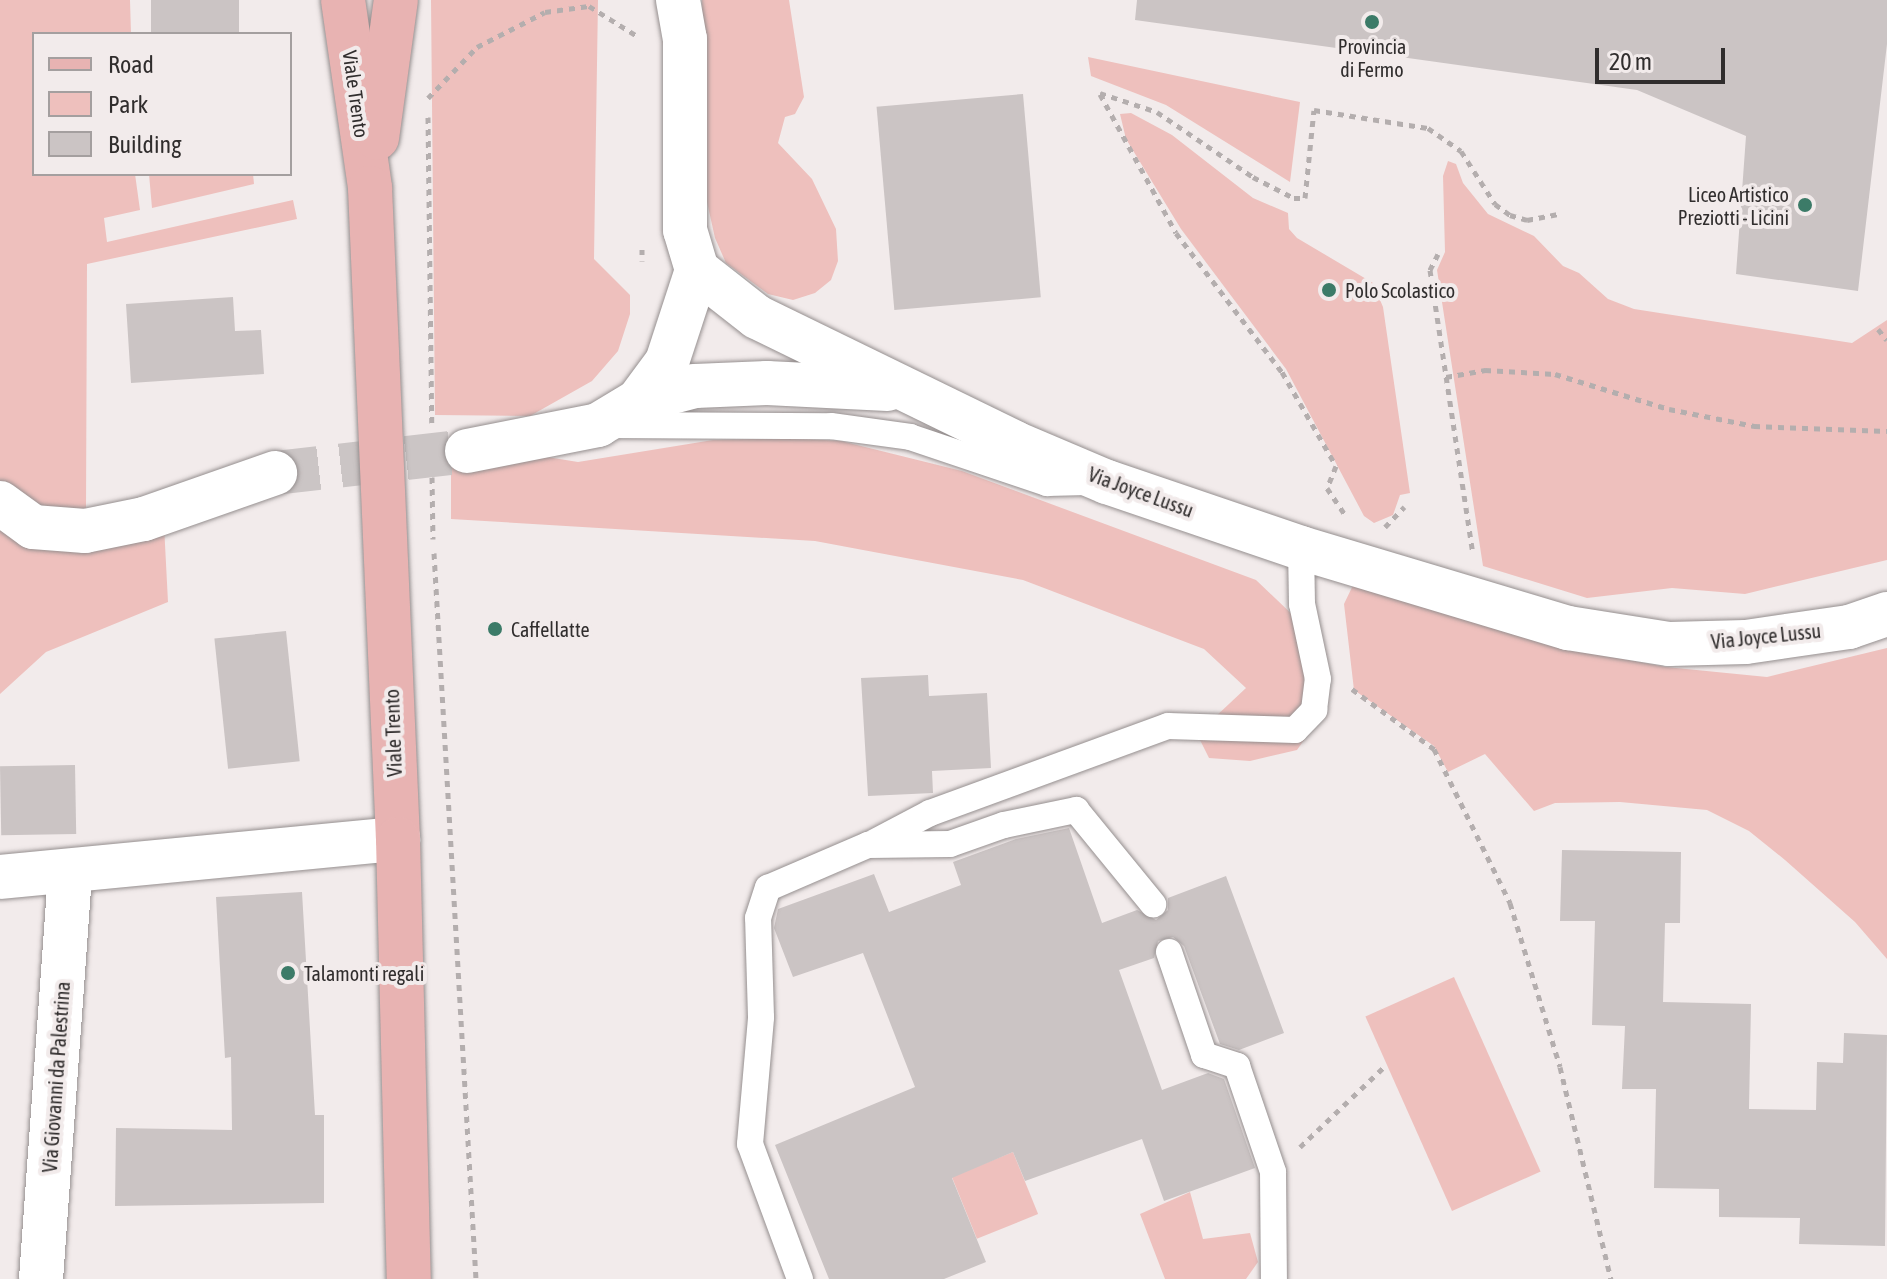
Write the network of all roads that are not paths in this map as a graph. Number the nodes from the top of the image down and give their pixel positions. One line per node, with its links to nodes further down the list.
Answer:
1 (343, 0): 4 (main road, Viale Trento)
2 (396, 0): 4 (main road, Viale Trento)
3 (678, 0): 5 (street)
4 (370, 188): 15 (main road, Viale Trento)
5 (697, 270): 6 (street, Via Joyce Lussu); 7 (street)
6 (906, 390): 7 (street); 11 (street, Via Joyce Lussu)
7 (638, 401): 8 (street)
8 (598, 425): 9 (street); 11 (lane)
9 (444, 451)
10 (275, 473): 12 (street)
11 (1107, 482): 13 (street, Via Joyce Lussu)
12 (0, 503)
13 (1301, 548): 14 (street, Via Joyce Lussu); 16 (lane)
14 (1887, 614)
15 (398, 839): 17 (street); 22 (main road, Viale Trento)
16 (868, 845): 19 (lane); 23 (lane)
17 (70, 874): 18 (street); 21 (street, Via Giovanni da Palestrina)
18 (0, 877)
19 (1153, 904)
20 (1169, 952): 24 (lane)
21 (41, 1279)
22 (409, 1279)
23 (800, 1279)
24 (1274, 1279)

